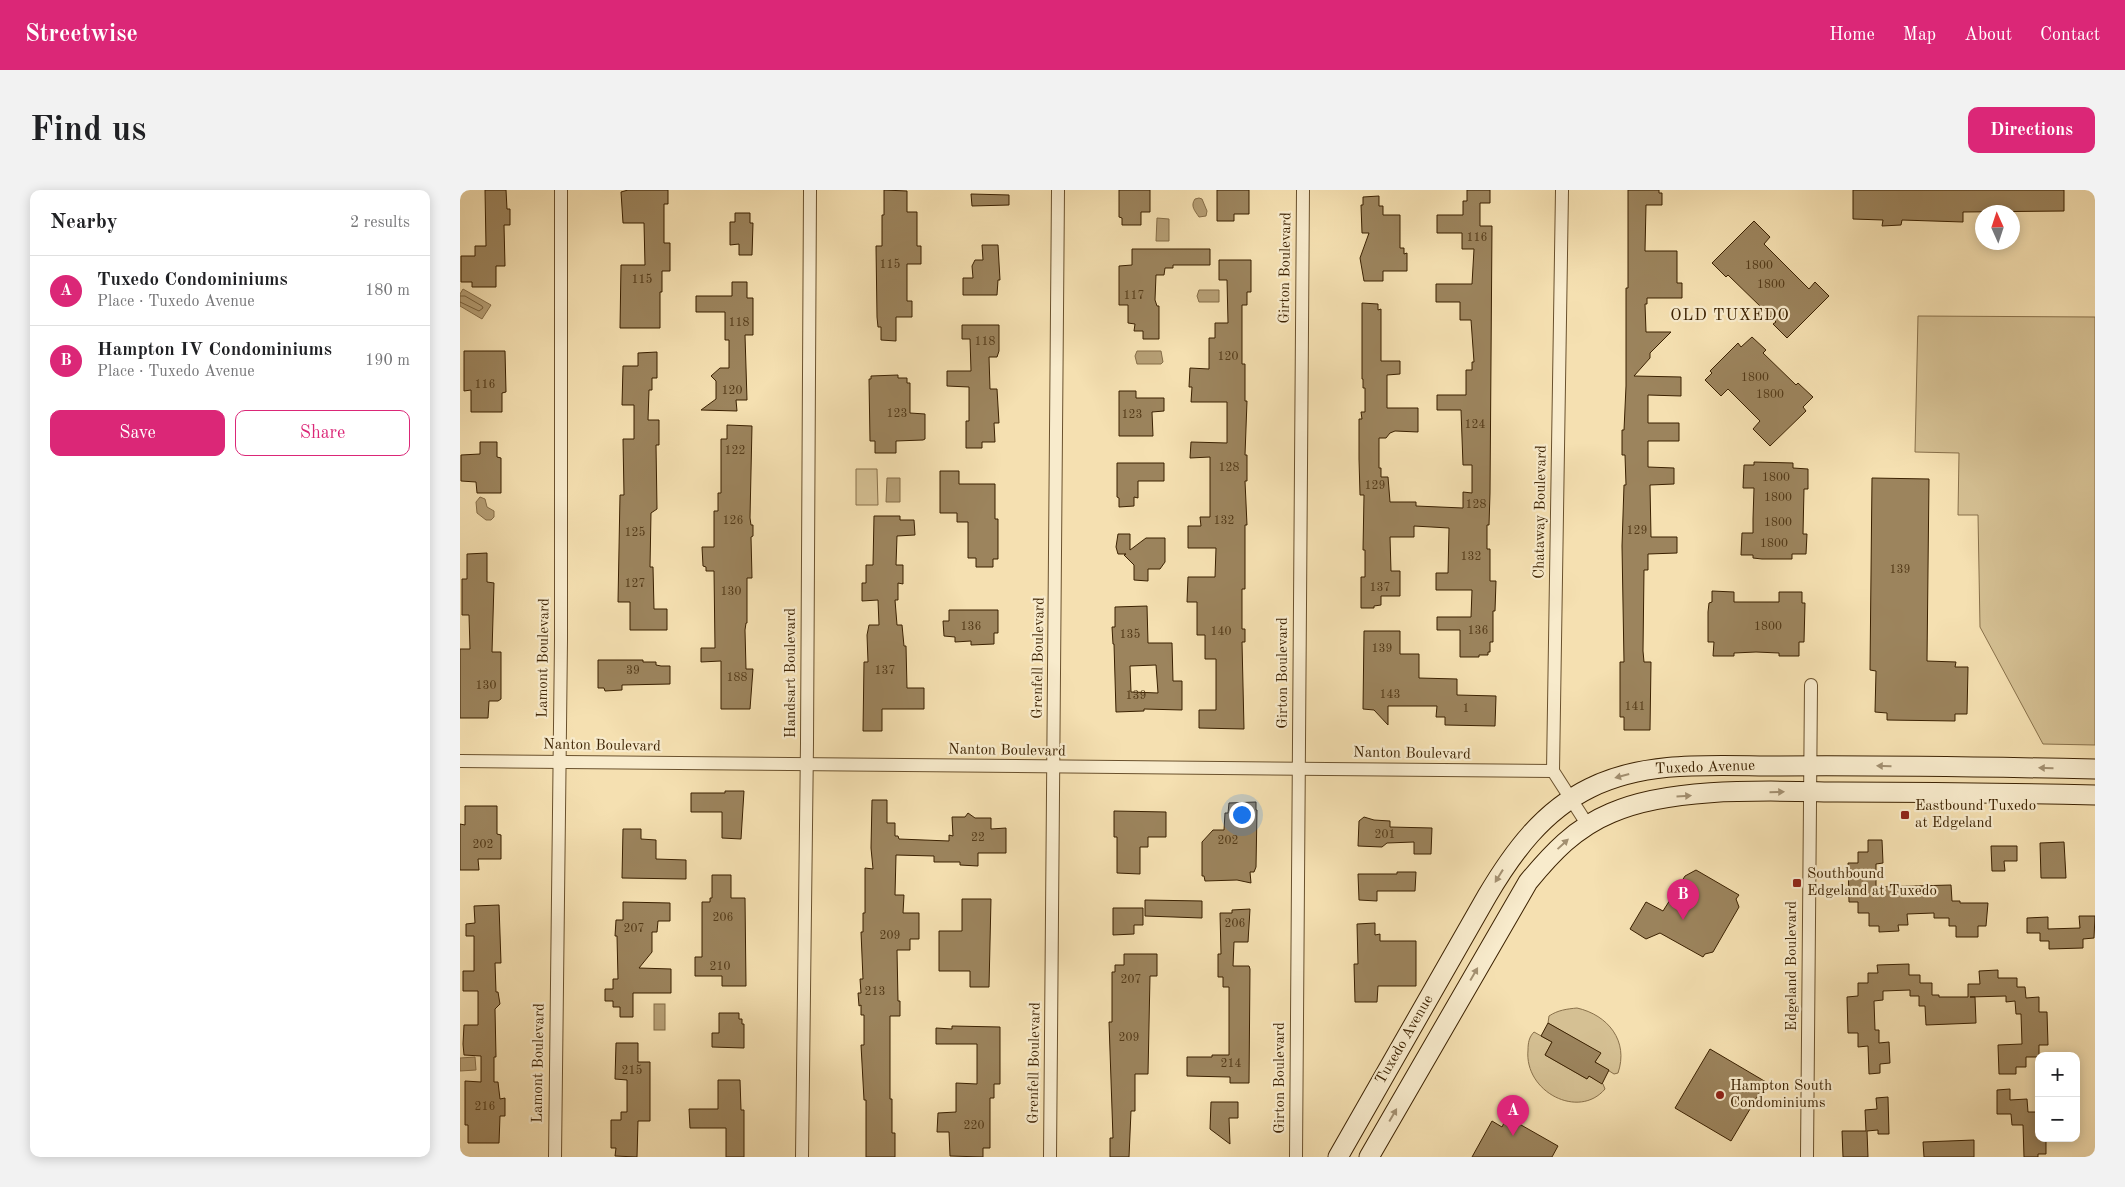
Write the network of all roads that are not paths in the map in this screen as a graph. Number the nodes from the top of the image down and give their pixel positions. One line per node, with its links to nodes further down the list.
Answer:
1 (561, 190): 8 (street, Lamont Boulevard)
2 (810, 190): 9 (street, Handsart Boulevard)
3 (1058, 190): 11 (street, Grenfell Boulevard)
4 (1303, 190): 13 (street, Girton Boulevard)
5 (1562, 190): 15 (street, Chataway Boulevard)
6 (1811, 685): 10 (street, Edgeland Boulevard)
7 (460, 761): 8 (street, Nanton Boulevard)
8 (558, 762): 9 (street, Nanton Boulevard); 21 (street, Lamont Boulevard)
9 (806, 765): 11 (street, Nanton Boulevard); 22 (street, Handsart Boulevard)
10 (1810, 765): 12 (main road, Tuxedo Avenue, one-way to 10); 16 (street, Edgeland Boulevard); 19 (main road, Tuxedo Avenue, one-way to 19)
11 (1054, 767): 13 (street, Nanton Boulevard); 23 (street, Grenfell Boulevard)
12 (2013, 768): 14 (main road, Tuxedo Avenue, one-way to 12); 17 (main road)
13 (1298, 769): 15 (street, Nanton Boulevard); 24 (street, Girton Boulevard)
14 (2095, 769)
15 (1553, 772): 19 (street)
16 (1810, 791): 17 (main road, Tuxedo Avenue); 20 (main road, Tuxedo Avenue, one-way to 16); 27 (street, Edgeland Boulevard)
17 (2013, 794): 18 (main road, Tuxedo Avenue)
18 (2095, 795)
19 (1571, 799): 20 (street); 25 (main road, Tuxedo Avenue, one-way to 25)
20 (1588, 824): 26 (main road, Tuxedo Avenue, one-way to 20)
21 (555, 1157)
22 (802, 1157)
23 (1050, 1157)
24 (1296, 1157)
25 (1338, 1157)
26 (1369, 1157)
27 (1807, 1157)

